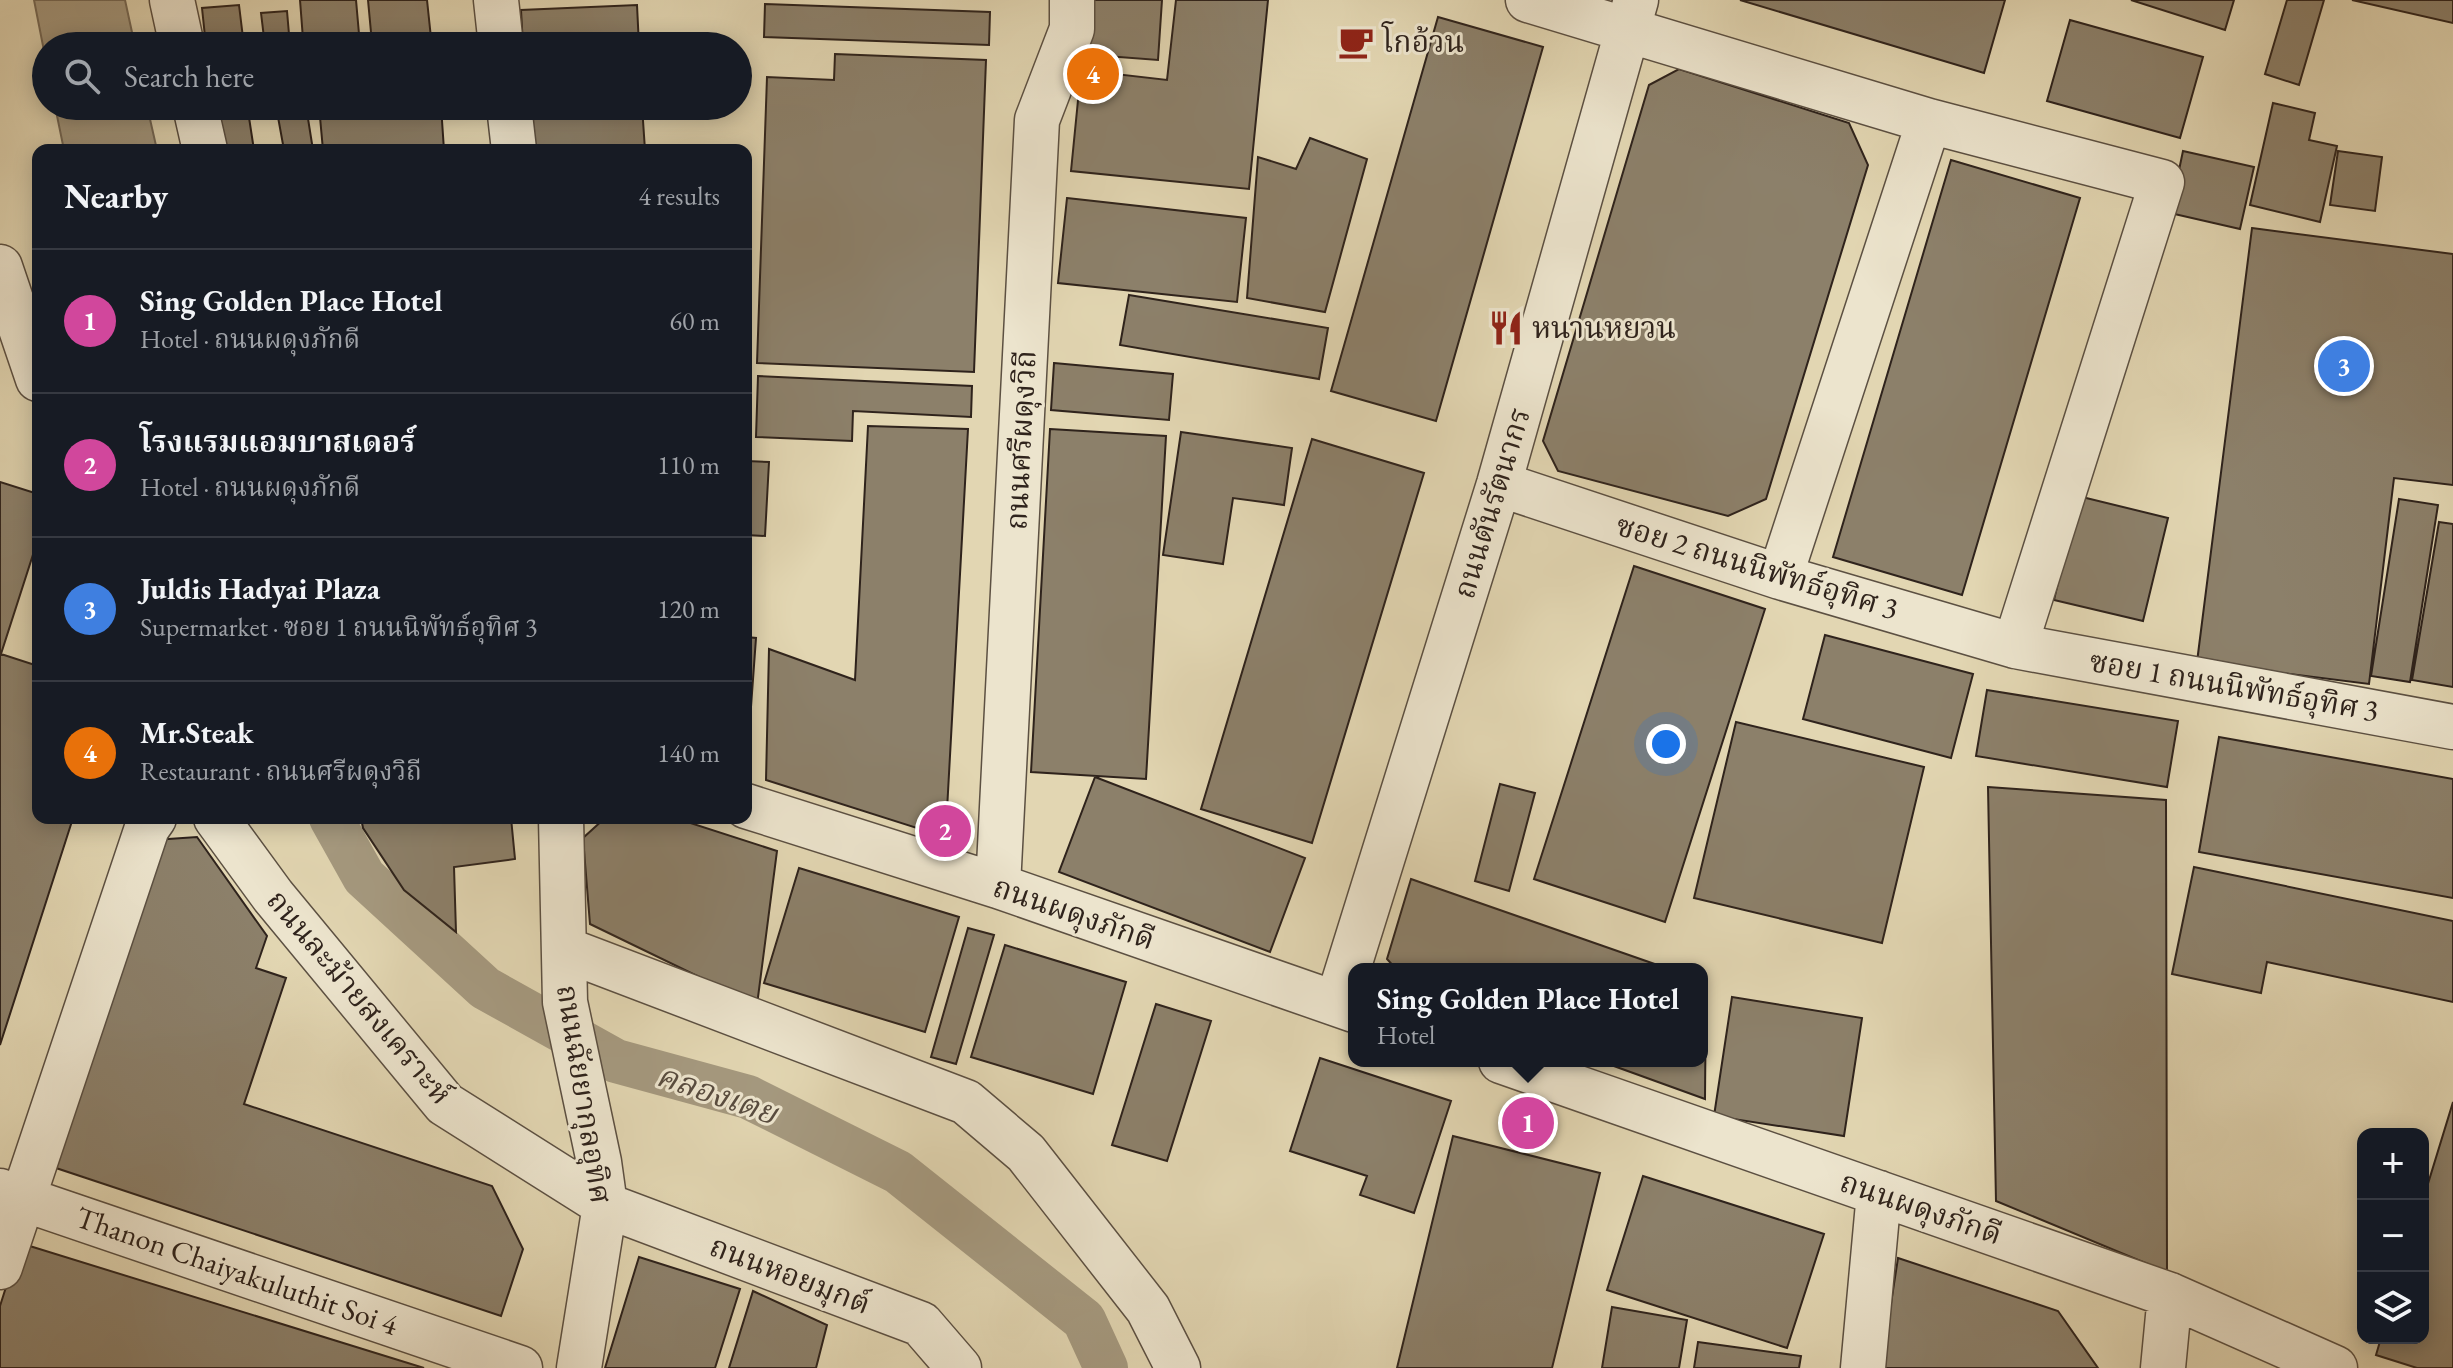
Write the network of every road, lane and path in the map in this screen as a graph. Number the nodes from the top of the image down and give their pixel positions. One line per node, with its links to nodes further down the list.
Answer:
1 (172, 0): 6 (street)
2 (496, 0): 7 (street)
3 (1072, 0): 23 (street, ถนนศรีผดุงวิถี)
4 (1528, 0): 5 (street)
5 (1632, 15): 10 (street); 15 (street, ถนนตันรัตนากร)
6 (179, 32)
7 (499, 32)
8 (198, 120): 11 (street)
9 (511, 120): 12 (street)
10 (1929, 121): 16 (street); 17 (street)
11 (204, 144)
12 (513, 144)
13 (0, 267): 14 (street)
14 (32, 361)
15 (1499, 484): 16 (street, ซอย 2 ถนนนิพัทธ์อุทิศ 3); 25 (street, ถนนตันรัตนากร)
16 (1780, 577): 17 (street, ซอย 2 ถนนนิพัทธ์อุทิศ 3)
17 (2015, 646): 18 (street, ซอย 1 ถนนนิพัทธ์อุทิศ 3)
18 (2453, 727)
19 (752, 808): 23 (street, ถนนผดุงภักดี)
20 (150, 824): 29 (street)
21 (220, 824): 30 (street, ถนนละม้ายสงเคราะห์)
22 (561, 824): 24 (street, ถนนฉัยยากุลอุทิศ)
23 (998, 886): 26 (street, ถนนผดุงภักดี)
24 (564, 949): 30 (street, ถนนฉัยยากุลอุทิศ); 36 (street)
25 (1359, 963)
26 (1346, 1007)
27 (1518, 1067): 28 (street, ถนนผดุงภักดี)
28 (1879, 1193): 32 (street, ถนนผดุงภักดี); 37 (street)
29 (11, 1195): 31 (street); 33 (street, Thanon Chaiyakuluthit Soi 4)
30 (605, 1205): 34 (street, ถนนฉัยยากุลอุทิศ); 35 (street, ถนนหอยมุกต์)
31 (0, 1267)
32 (2170, 1295): 38 (street); 39 (street, ถนนผดุงภักดี)
33 (520, 1368)
34 (579, 1368)
35 (959, 1368)
36 (1178, 1368)
37 (1863, 1368)
38 (2163, 1368)
39 (2335, 1368)

